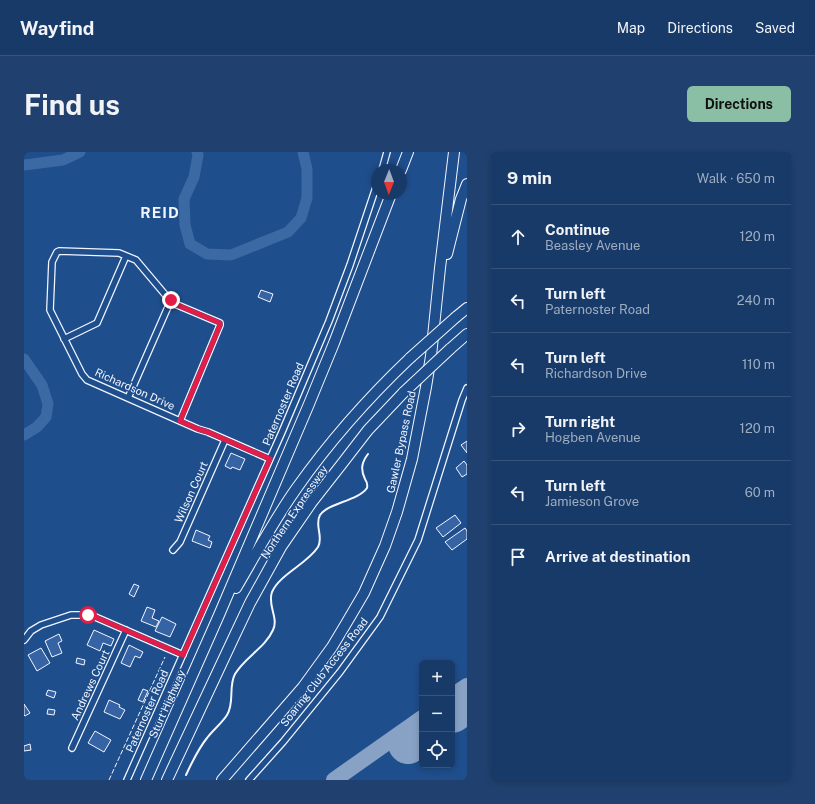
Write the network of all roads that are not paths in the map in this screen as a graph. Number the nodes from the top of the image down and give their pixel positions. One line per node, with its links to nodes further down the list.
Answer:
1 (388, 152): 4 (street)
2 (408, 152): 5 (highway)
3 (454, 152): 10 (highway, Gawler Bypass Road)
4 (384, 164)
5 (403, 164)
6 (467, 184): 10 (highway)
7 (372, 200): 19 (street, Paternoster Road)
8 (389, 200): 21 (highway)
9 (126, 256): 11 (street); 14 (street); 14 (street, Richardson Drive)
10 (439, 278): 29 (highway, Gawler Bypass Road)
11 (171, 300): 16 (street); 17 (street)
12 (467, 308): 21 (highway, Northern Expressway, bridge)
13 (467, 334): 28 (highway, Northern Expressway, bridge)
14 (64, 339): 16 (street, Richardson Drive)
15 (467, 388): 30 (street, Soaring Club Access Road)
16 (128, 398): 17 (street, Richardson Drive)
17 (180, 421): 18 (street, Richardson Drive)
18 (225, 440): 19 (street, Richardson Drive); 20 (street, Wilson Court)
19 (270, 459): 24 (street, Paternoster Road)
20 (172, 550)
21 (219, 615): 27 (highway, Sturt Highway)
22 (126, 630): 23 (street); 24 (street); 25 (street, Andrews Court)
23 (24, 640)
24 (183, 655): 26 (street, Paternoster Road)
25 (72, 748)
26 (127, 780)
27 (146, 780)
28 (167, 780)
29 (222, 780)
30 (249, 780)

